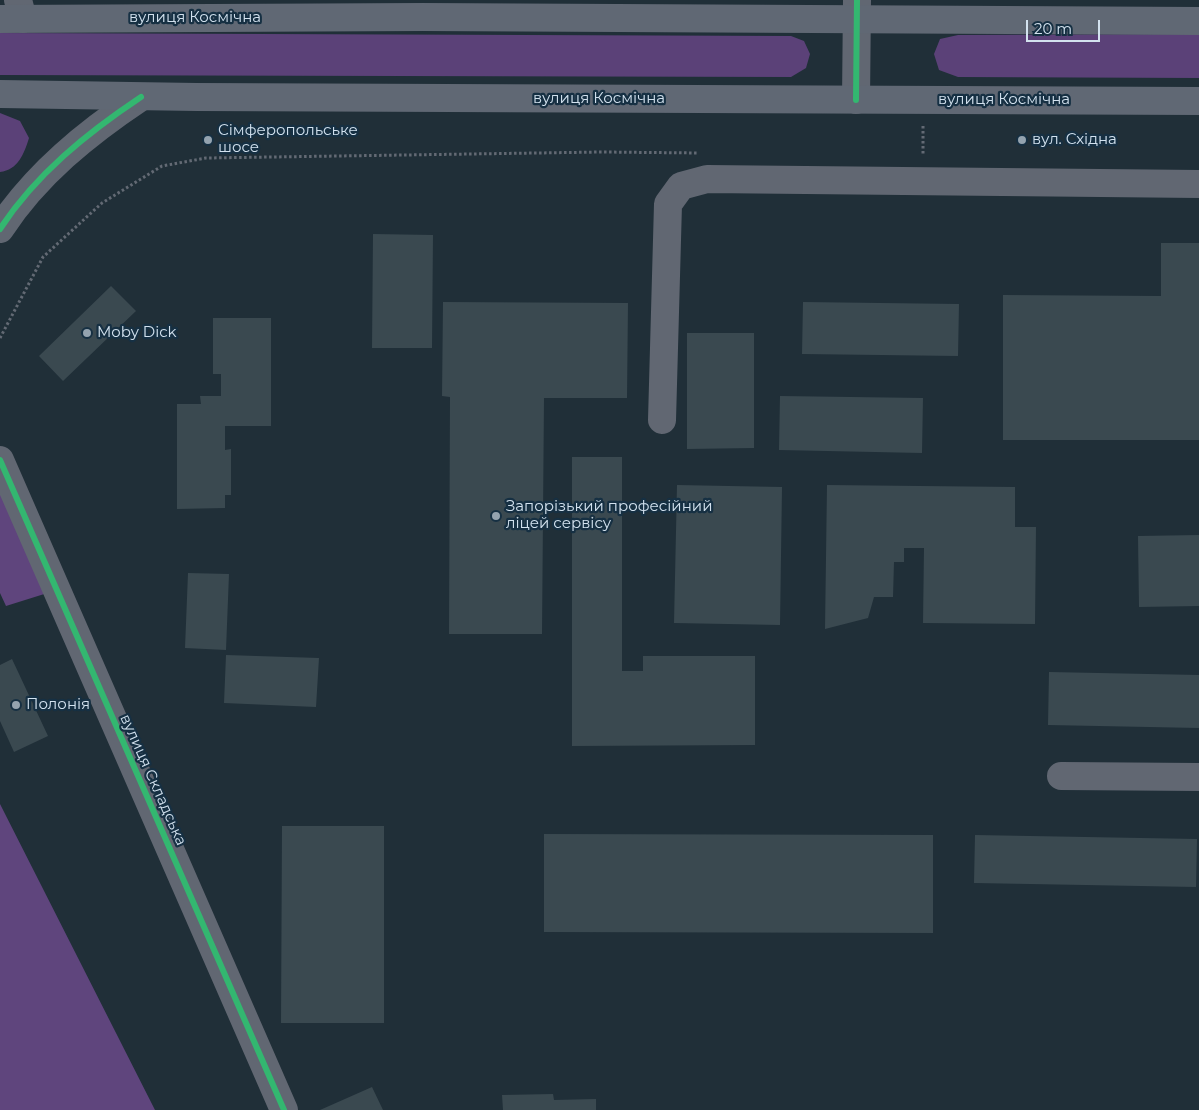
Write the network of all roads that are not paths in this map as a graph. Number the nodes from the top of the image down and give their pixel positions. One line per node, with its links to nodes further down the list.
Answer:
1 (857, 10): 2 (main road, вулиця Космічна); 3 (main road, вулиця Космічна); 6 (street)
2 (14, 13)
3 (1199, 21)
4 (0, 94): 5 (main road, вулиця Космічна)
5 (142, 97): 6 (main road, вулиця Космічна); 9 (street)
6 (856, 100): 7 (main road, вулиця Космічна)
7 (1199, 101)
8 (1199, 184): 10 (street)
9 (0, 229)
10 (662, 420)
11 (0, 460): 14 (street, вулиця Складська)
12 (1061, 776): 13 (street)
13 (1199, 777)
14 (284, 1110)

